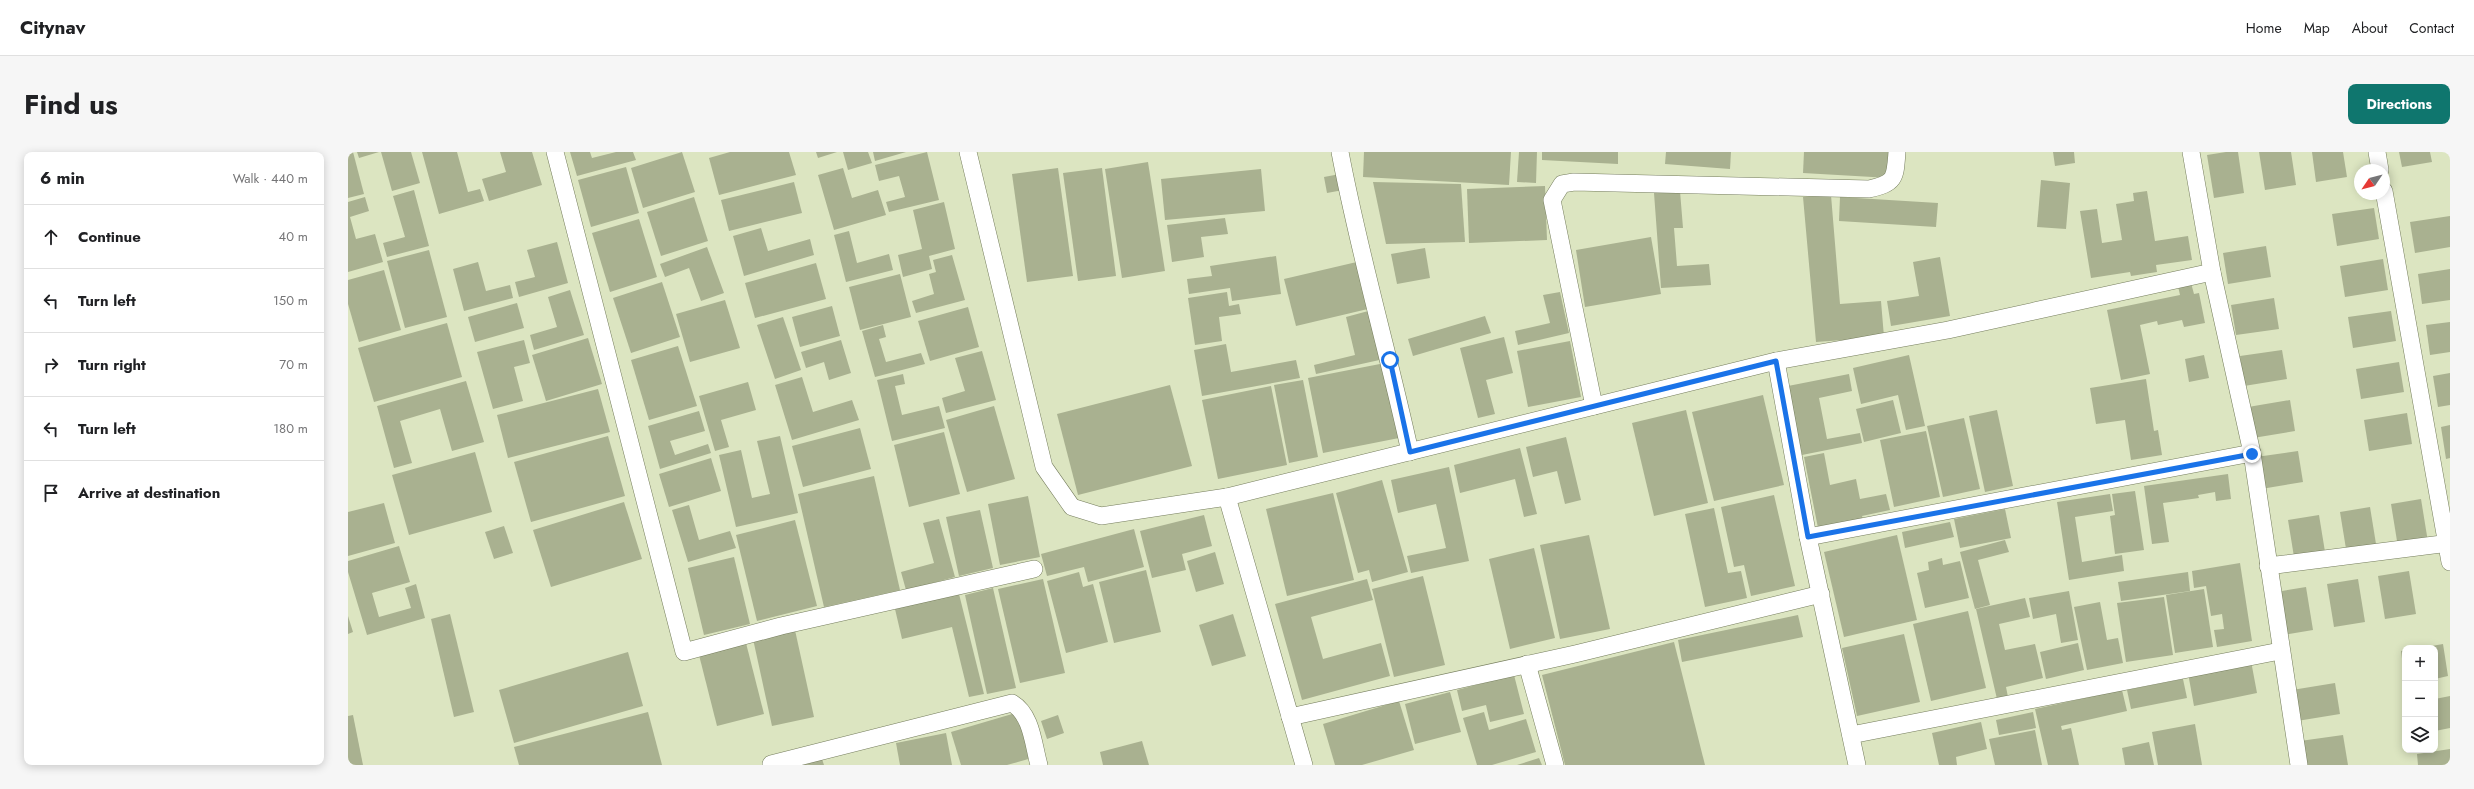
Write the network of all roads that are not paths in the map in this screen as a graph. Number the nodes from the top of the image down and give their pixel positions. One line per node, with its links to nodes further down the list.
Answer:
1 (555, 152): 19 (street)
2 (968, 152): 14 (street)
3 (1340, 152): 12 (street)
4 (1897, 152): 11 (street)
5 (2191, 152): 9 (street)
6 (2377, 152): 7 (street)
7 (2379, 164)
8 (2385, 200): 16 (street)
9 (2212, 272): 10 (street); 13 (street)
10 (1776, 361): 11 (street); 15 (street)
11 (1594, 406): 12 (street)
12 (1410, 452): 14 (street)
13 (2252, 454): 15 (street); 18 (street)
14 (1227, 497): 23 (street)
15 (1808, 537): 20 (street)
16 (2449, 544): 17 (street); 18 (street)
17 (2450, 562)
18 (2268, 566): 21 (street)
19 (1034, 569)
20 (1821, 594): 22 (street); 24 (street)
21 (2280, 651): 24 (street); 30 (street)
22 (1528, 664): 23 (street); 28 (street)
23 (1290, 718): 27 (street)
24 (1851, 735): 29 (street)
25 (771, 764): 26 (street)
26 (1039, 765)
27 (1304, 765)
28 (1554, 765)
29 (1857, 765)
30 (2299, 765)

